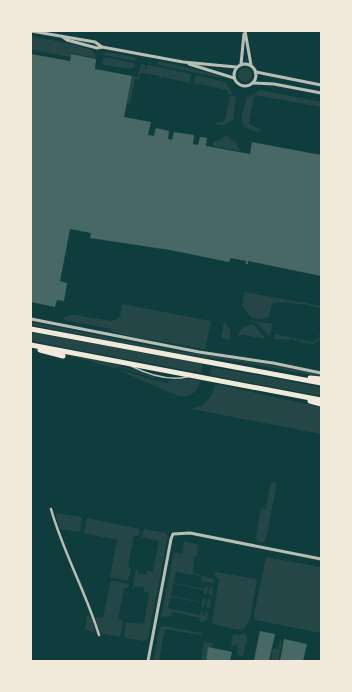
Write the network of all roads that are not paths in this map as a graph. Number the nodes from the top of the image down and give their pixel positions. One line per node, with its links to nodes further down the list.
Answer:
1 (31, 31): 3 (street)
2 (245, 31): 4 (street); 5 (street)
3 (183, 62): 6 (street); 8 (street)
4 (241, 64): 5 (street); 6 (street)
5 (251, 64): 7 (street)
6 (236, 68): 8 (street)
7 (256, 72): 9 (street); 10 (street)
8 (234, 78): 9 (street)
9 (253, 82): 11 (street)
10 (321, 85)
11 (321, 93)
12 (31, 319): 16 (street)
13 (31, 329): 17 (main road)
14 (31, 346): 15 (main road); 20 (main road)
15 (62, 356)
16 (321, 373)
17 (281, 375): 18 (main road); 19 (main road)
18 (321, 379)
19 (321, 383)
20 (275, 391): 21 (main road); 22 (main road)
21 (321, 400)
22 (321, 404)
23 (51, 509): 25 (street)
24 (321, 559): 26 (street)
25 (99, 635)
26 (148, 661)

